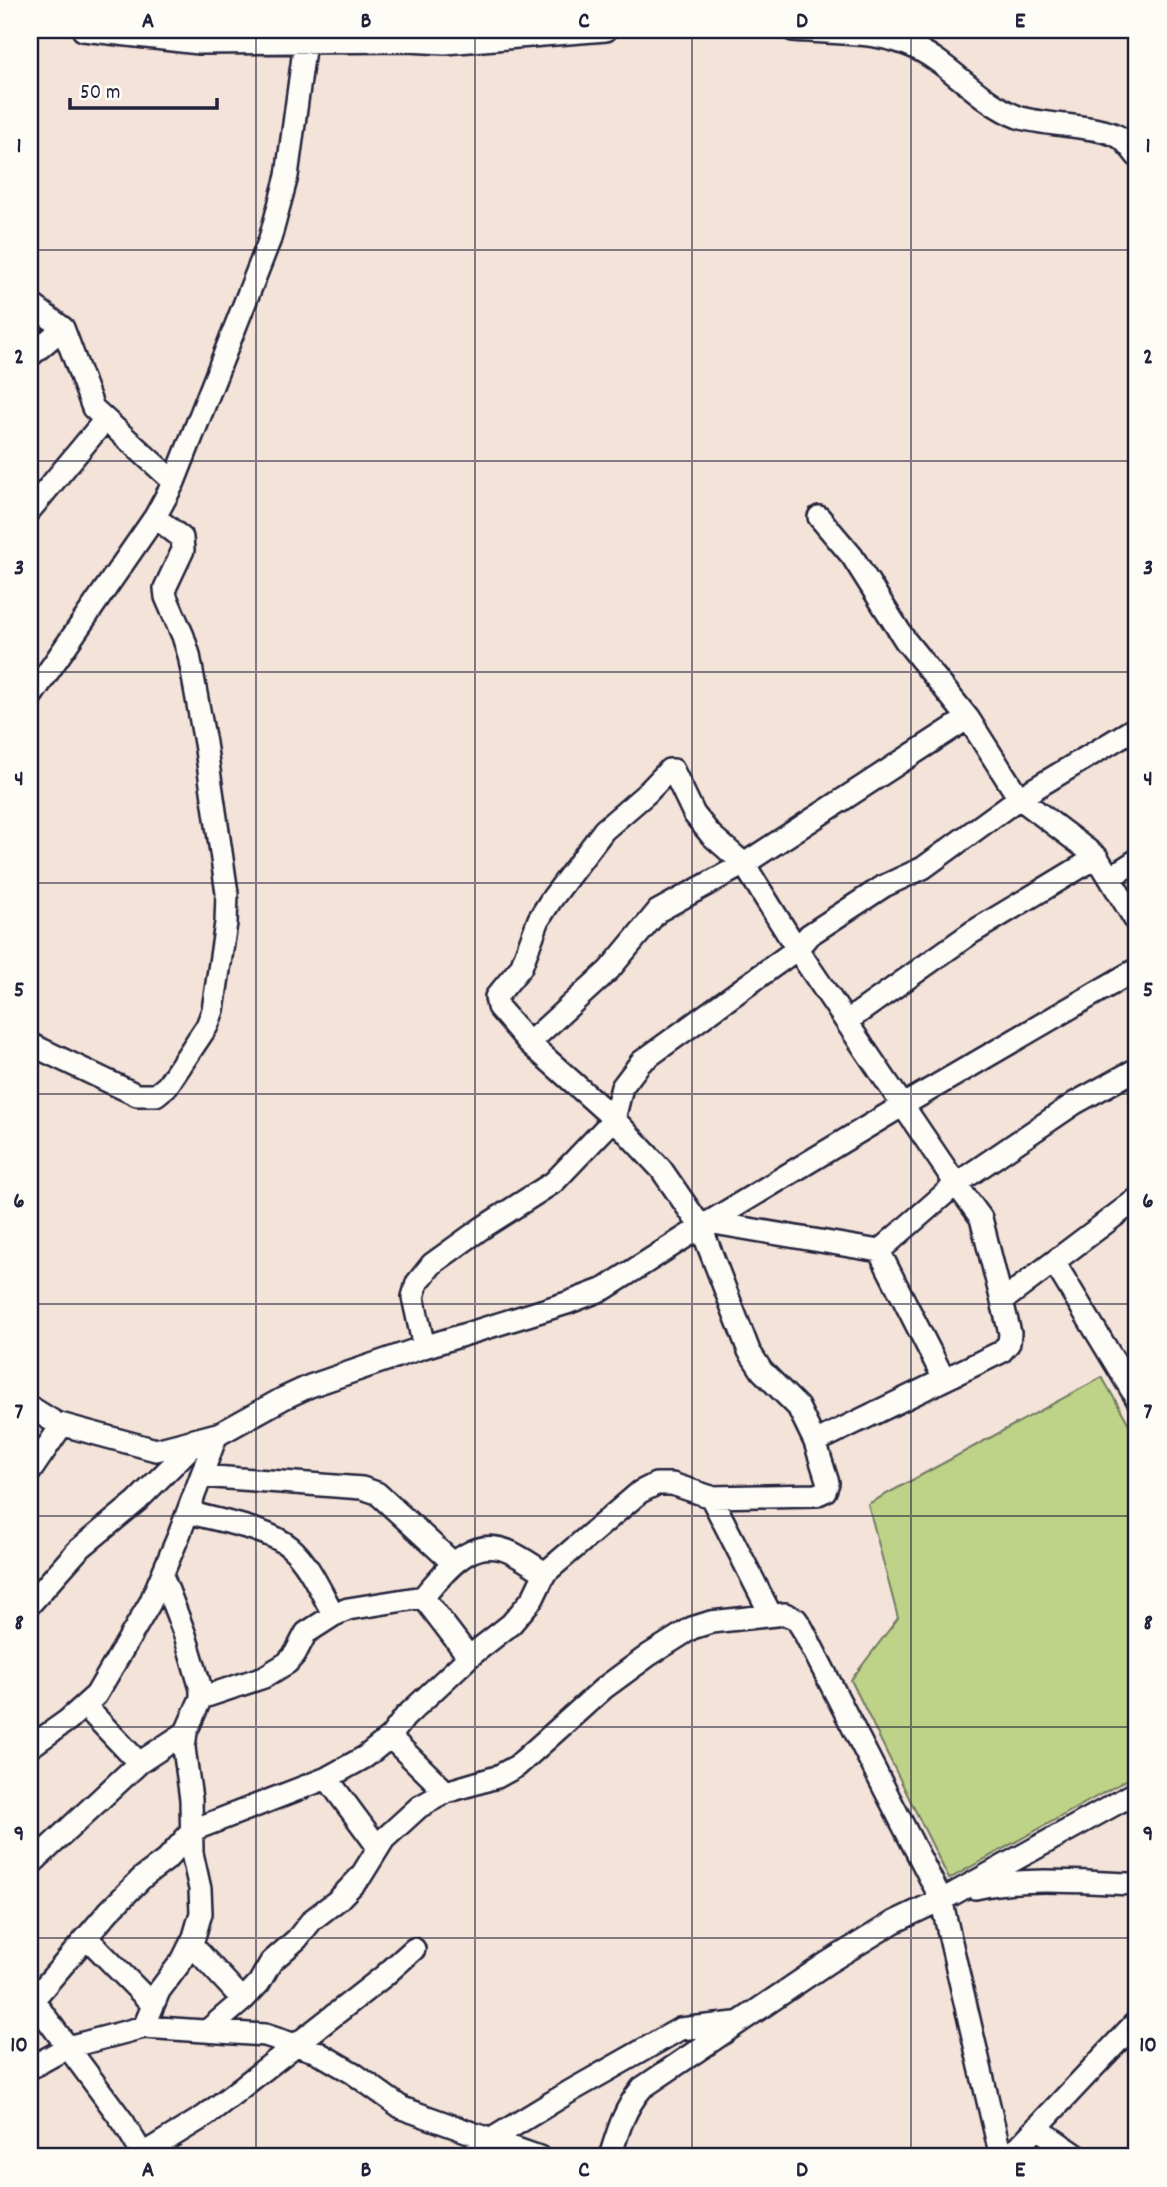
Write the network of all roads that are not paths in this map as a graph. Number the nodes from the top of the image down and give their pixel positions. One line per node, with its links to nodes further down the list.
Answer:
1 (83, 30): 4 (street)
2 (606, 30): 4 (street)
3 (793, 30): 5 (street)
4 (305, 42): 10 (street)
5 (1137, 156)
6 (30, 303): 7 (street)
7 (63, 328): 8 (street); 9 (street)
8 (30, 356)
9 (104, 421): 10 (street); 11 (street)
10 (174, 482): 12 (street)
11 (30, 510)
12 (155, 517): 14 (street); 27 (street)
13 (819, 517): 15 (street)
14 (34, 682)
15 (968, 718): 17 (street); 20 (street)
16 (1137, 727): 17 (street)
17 (1019, 798): 18 (street); 23 (street)
18 (1097, 857): 21 (street); 25 (street)
19 (1137, 860): 21 (street)
20 (744, 864): 23 (street); 26 (street); 26 (street)
21 (1111, 877): 22 (street)
22 (1137, 923)
23 (797, 949): 25 (street); 30 (street)
24 (1137, 969): 29 (street)
25 (847, 1021): 29 (street)
26 (530, 1043): 30 (street)
27 (30, 1044)
28 (1137, 1069): 31 (street)
29 (905, 1104): 31 (street); 33 (street)
30 (614, 1119): 33 (street); 37 (street)
31 (956, 1184): 34 (street); 36 (street)
32 (1137, 1199): 35 (street)
33 (705, 1224): 34 (street); 37 (street); 43 (street)
34 (879, 1251): 38 (street)
35 (1054, 1262): 36 (street); 39 (street)
36 (1002, 1301): 38 (street)
37 (424, 1347): 42 (street)
38 (944, 1379): 43 (street)
39 (1137, 1399)
40 (30, 1407): 41 (street)
41 (62, 1424): 42 (street); 44 (street)
42 (207, 1438): 45 (street); 52 (street)
43 (816, 1442): 46 (street)
44 (30, 1472)
45 (201, 1476): 47 (street); 48 (street)
46 (711, 1497): 49 (street); 54 (street)
47 (188, 1512): 50 (street); 53 (street)
48 (453, 1563): 49 (street); 51 (street)
49 (545, 1573): 55 (street)
50 (162, 1575): 56 (street); 57 (street)
51 (423, 1597): 53 (street); 55 (street)
52 (30, 1604)
53 (334, 1615): 56 (street)
54 (771, 1615): 63 (street); 69 (street)
55 (469, 1657): 59 (street)
56 (201, 1698): 58 (street)
57 (85, 1706): 60 (street); 61 (street)
58 (186, 1732): 61 (street); 65 (street)
59 (390, 1737): 62 (street); 63 (street)
60 (30, 1747)
61 (139, 1763): 67 (street)
62 (327, 1778): 65 (street); 66 (street)
63 (446, 1792): 66 (street)
64 (1137, 1792): 69 (street)
65 (194, 1830): 70 (street); 71 (street)
66 (378, 1847): 74 (street)
67 (30, 1865)
68 (1137, 1884): 69 (street)
69 (947, 1897): 77 (street); 89 (street)
70 (87, 1938): 73 (street); 75 (street)
71 (191, 1944): 74 (street); 75 (street)
72 (414, 1949): 80 (street)
73 (31, 1998): 81 (street)
74 (243, 2000): 79 (street)
75 (153, 2005): 78 (street)
76 (1137, 2021): 83 (street)
77 (740, 2022): 84 (street); 88 (street)
78 (144, 2027): 79 (street); 81 (street)
79 (208, 2030): 80 (street)
80 (296, 2045): 84 (street); 85 (street)
81 (68, 2047): 82 (street); 85 (street)
82 (30, 2068)
83 (1037, 2128): 90 (street); 91 (street)
84 (490, 2140): 86 (street); 87 (street)
85 (142, 2156)
86 (469, 2157)
87 (539, 2157)
88 (610, 2157)
89 (1000, 2157)
90 (1010, 2157)
91 (1079, 2157)

